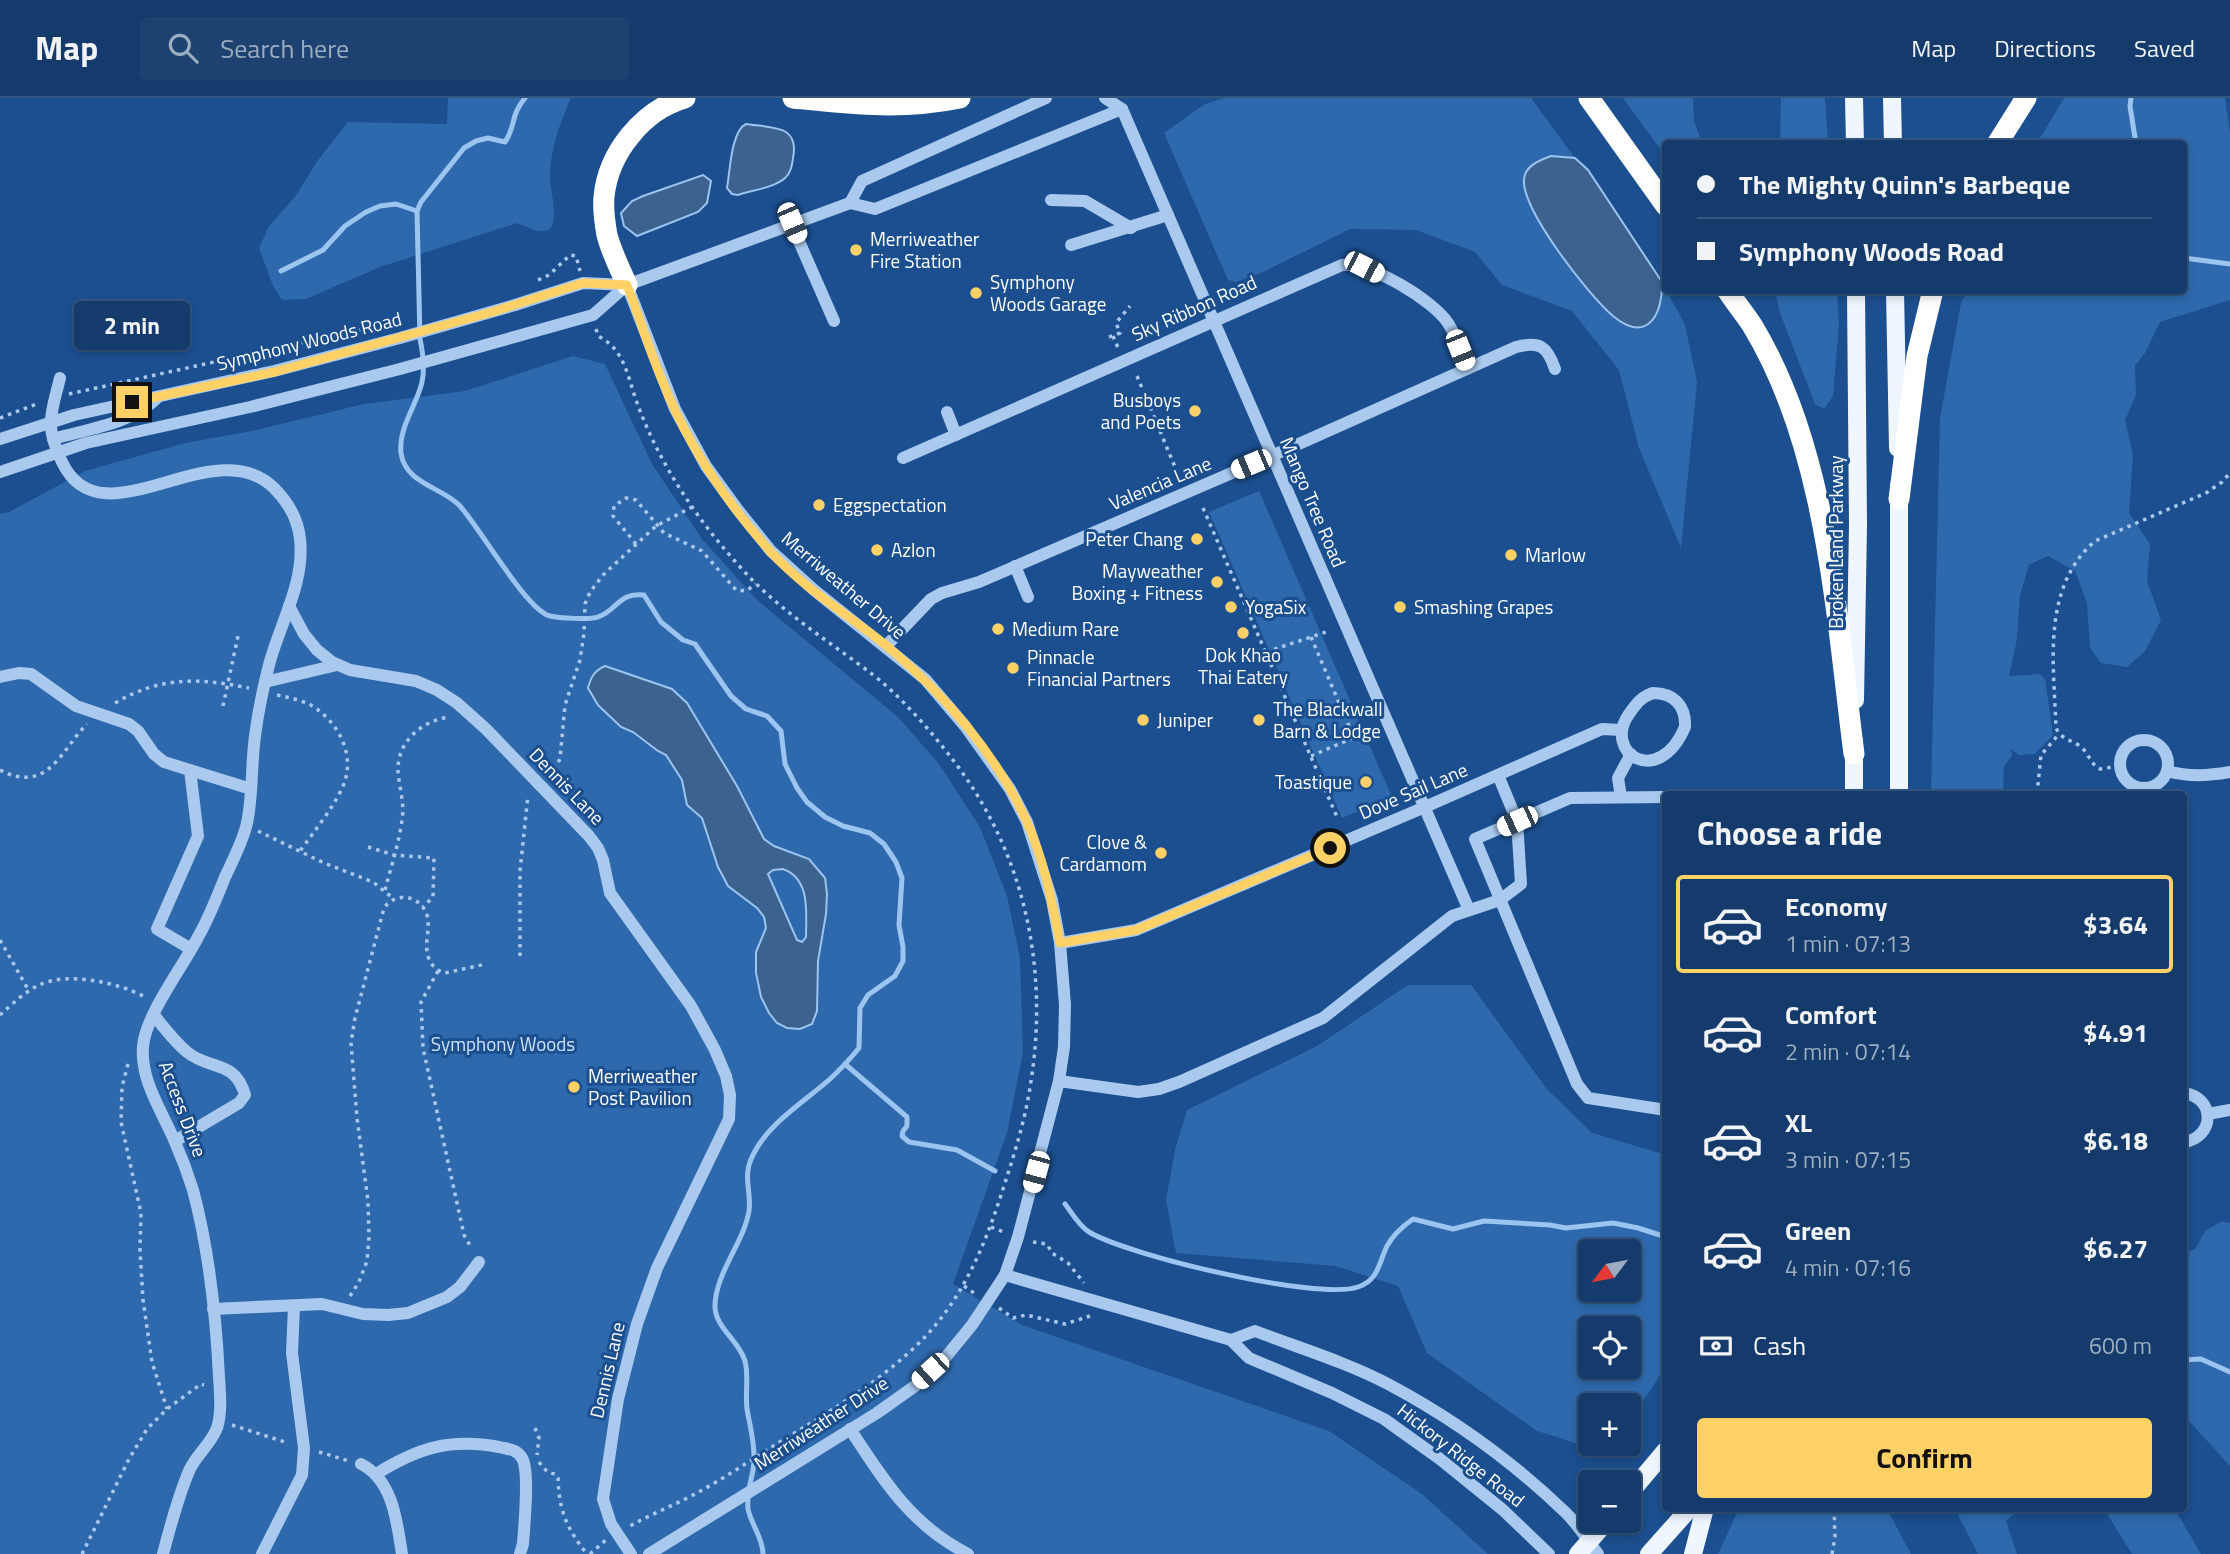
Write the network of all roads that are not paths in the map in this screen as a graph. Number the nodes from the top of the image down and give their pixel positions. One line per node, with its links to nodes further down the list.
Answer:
1 (685, 98): 21 (highway)
2 (793, 98): 3 (highway)
3 (960, 98)
4 (1046, 98): 16 (street, Symphony Woods Road)
5 (1105, 98): 10 (street)
6 (1589, 98): 15 (highway)
7 (1854, 98): 11 (main road)
8 (1892, 98): 12 (main road)
9 (2026, 98): 13 (highway)
10 (1122, 109): 16 (street, Symphony Woods Road); 17 (street, Mango Tree Road)
11 (1855, 140)
12 (1893, 140)
13 (2000, 140)
14 (1051, 200): 19 (street)
15 (1662, 200)
16 (850, 202): 18 (street, Symphony Woods Road)
17 (1168, 215): 19 (street); 26 (street, Mango Tree Road)
18 (792, 223): 21 (street, Symphony Woods Road); 27 (street)
19 (1130, 228): 20 (street)
20 (1071, 245)
21 (627, 285): 31 (street, Symphony Woods Road); 36 (street, Symphony Woods Road); 44 (street, Merriweather Drive)
22 (1730, 294): 50 (highway)
23 (1856, 294): 50 (main road, Broken Land Parkway)
24 (1895, 294): 40 (main road)
25 (1932, 294): 40 (highway)
26 (1215, 319): 28 (street, Sky Ribbon Road); 34 (street, Sky Ribbon Road); 37 (street, Mango Tree Road)
27 (834, 321)
28 (1467, 368): 29 (street, Valencia Lane); 37 (street, Valencia Lane)
29 (1555, 369)
30 (60, 378): 33 (street)
31 (158, 397): 33 (street, Symphony Woods Road); 36 (street)
32 (947, 412): 34 (street)
33 (49, 423): 35 (street, Symphony Woods Road); 36 (street)
34 (956, 435): 38 (street, Sky Ribbon Road)
35 (0, 439)
36 (55, 445): 39 (street, Symphony Woods Road); 43 (street)
37 (1272, 455): 41 (street, Valencia Lane); 60 (street, Mango Tree Road)
38 (903, 458)
39 (0, 472)
40 (1899, 499): 57 (main road)
41 (1015, 566): 42 (street); 44 (street, Valencia Lane)
42 (1028, 597)
43 (289, 607): 45 (street, Dennis Lane); 47 (street, Access Drive)
44 (886, 646): 64 (street, Merriweather Drive)
45 (338, 665): 47 (street); 92 (street, Dennis Lane)
46 (0, 677): 51 (street)
47 (264, 686): 55 (street, Access Drive)
48 (1621, 730): 49 (street); 49 (street); 54 (street, Dove Sail Lane)
49 (1631, 754): 58 (street)
50 (1854, 754): 56 (main road, Broken Land Parkway)
51 (190, 770): 55 (street); 65 (street)
52 (2167, 771): 52 (street); 53 (street)
53 (2230, 772)
54 (1498, 775): 60 (street, Dove Sail Lane); 61 (street)
55 (251, 789): 65 (street, Access Drive)
56 (1854, 791)
57 (1899, 791)
58 (1621, 797): 59 (street); 61 (street)
59 (1662, 797)
60 (1425, 807): 63 (street, Mango Tree Road); 64 (street, Dove Sail Lane)
61 (1517, 821): 62 (street); 62 (street)
62 (1500, 900): 63 (street); 69 (street)
63 (1469, 910): 67 (street)
64 (1060, 943): 67 (street, Merriweather Drive)
65 (191, 949): 66 (street, Access Drive)
66 (157, 1010): 72 (street, Access Drive); 72 (street)
67 (1059, 1081): 75 (street, Merriweather Drive)
68 (2187, 1094): 71 (street)
69 (1662, 1109)
70 (2230, 1110): 71 (street)
71 (2208, 1114): 73 (street)
72 (175, 1141): 77 (street, Access Drive)
73 (2187, 1141)
74 (479, 1262): 76 (street)
75 (1006, 1275): 78 (street, Hickory Ridge Road); 79 (street, Merriweather Drive)
76 (294, 1306): 77 (street); 89 (street)
77 (213, 1309): 88 (street, Access Drive)
78 (1231, 1340): 87 (street, Hickory Ridge Road); 95 (street, Hickory Ridge Road)
79 (850, 1429): 93 (street, Merriweather Drive); 94 (street)
80 (1662, 1455): 83 (main road)
81 (361, 1464): 82 (street)
82 (376, 1474): 90 (street); 91 (street)
83 (1641, 1480)
84 (1686, 1512): 96 (main road)
85 (1704, 1512): 97 (main road)
86 (1599, 1533): 87 (main road)
87 (1588, 1550)
88 (163, 1554)
89 (262, 1554)
90 (402, 1554)
91 (520, 1554)
92 (631, 1554)
93 (649, 1554)
94 (968, 1554)
95 (1549, 1554)
96 (1649, 1554)
97 (1693, 1554)

